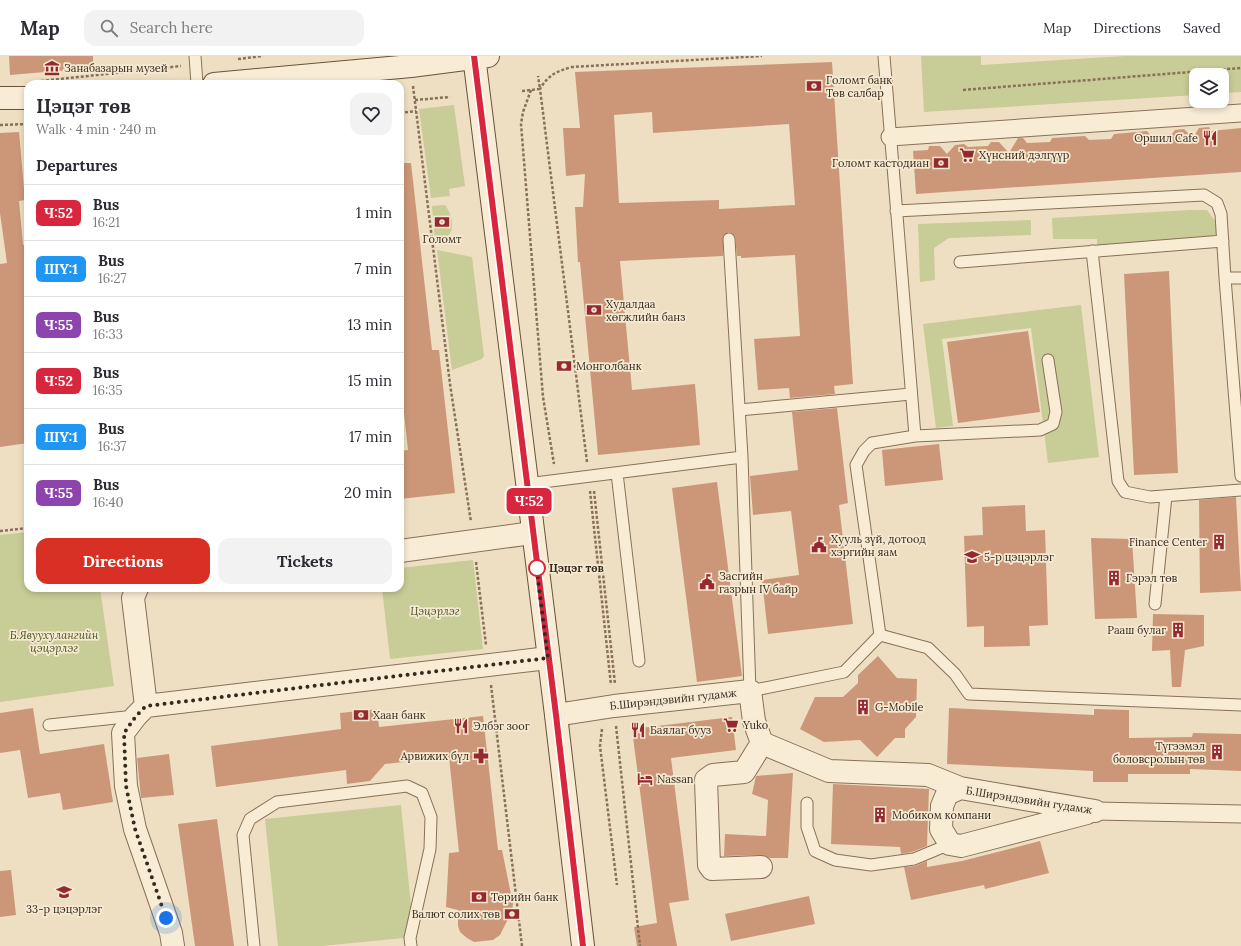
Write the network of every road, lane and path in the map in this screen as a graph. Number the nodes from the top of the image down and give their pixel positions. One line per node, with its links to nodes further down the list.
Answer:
1 (263, 56): 5 (path)
2 (762, 56): 13 (path)
3 (884, 56): 26 (lane)
4 (479, 57): 7 (street); 43 (street)
5 (233, 59)
6 (195, 60): 10 (path); 11 (lane)
7 (411, 66): 12 (street); 20 (path)
8 (1241, 68): 16 (path)
9 (538, 76): 13 (path)
10 (57, 80)
11 (197, 80)
12 (258, 80)
13 (540, 88): 15 (path); 41 (path)
14 (522, 90): 15 (path)
15 (531, 90): 39 (path)
16 (963, 90)
17 (24, 92): 19 (street)
18 (450, 96): 20 (path)
19 (0, 98)
20 (415, 100): 21 (path)
21 (416, 111): 22 (path); 49 (path)
22 (404, 112)
23 (1241, 113): 26 (street)
24 (24, 124): 25 (path)
25 (0, 125)
26 (890, 137): 27 (lane)
27 (896, 211): 29 (lane); 35 (lane)
28 (729, 239): 36 (lane)
29 (1223, 241): 30 (lane); 32 (lane)
30 (1092, 251): 31 (lane); 45 (lane)
31 (960, 262)
32 (1225, 278): 33 (lane); 42 (lane)
33 (1241, 278)
34 (1048, 360): 37 (lane)
35 (911, 394): 36 (lane); 37 (lane)
36 (739, 410): 38 (lane)
37 (915, 436): 53 (lane)
38 (742, 457): 40 (lane); 57 (lane)
39 (554, 464)
40 (617, 473): 41 (lane); 55 (lane)
41 (589, 476): 43 (lane); 59 (path)
42 (1241, 476)
43 (527, 484): 48 (street)
44 (1241, 490): 45 (lane)
45 (1166, 496): 52 (lane)
46 (24, 528): 47 (path)
47 (0, 531)
48 (532, 533): 49 (street); 54 (street)
49 (474, 541): 50 (street); 56 (path)
50 (404, 550)
51 (135, 592): 60 (street)
52 (1155, 604)
53 (880, 635): 57 (lane); 58 (lane)
54 (548, 658): 56 (street); 61 (street)
55 (639, 661)
56 (488, 665): 60 (street); 74 (path)
57 (750, 691): 59 (street, Б.Ширэндэвийн гудамж); 63 (street, Б.Ширэндэвийн гудамж)
58 (1241, 705)
59 (614, 706): 61 (street, Б.Ширэндэвийн гудамж); 75 (path)
60 (141, 711): 62 (lane); 71 (street)
61 (556, 715): 70 (street)
62 (49, 725)
63 (762, 744): 64 (street, Б.Ширэндэвийн гудамж); 69 (street)
64 (960, 788): 66 (street, Б.Ширэндэвийн гудамж); 68 (street)
65 (807, 803): 68 (lane)
66 (1095, 811): 67 (street, Б.Ширэндэвийн гудамж); 68 (street)
67 (1241, 814)
68 (950, 844)
69 (761, 867)
70 (579, 945)
71 (173, 946)
72 (254, 946): 73 (lane)
73 (411, 946)
74 (522, 946)
75 (640, 946)

